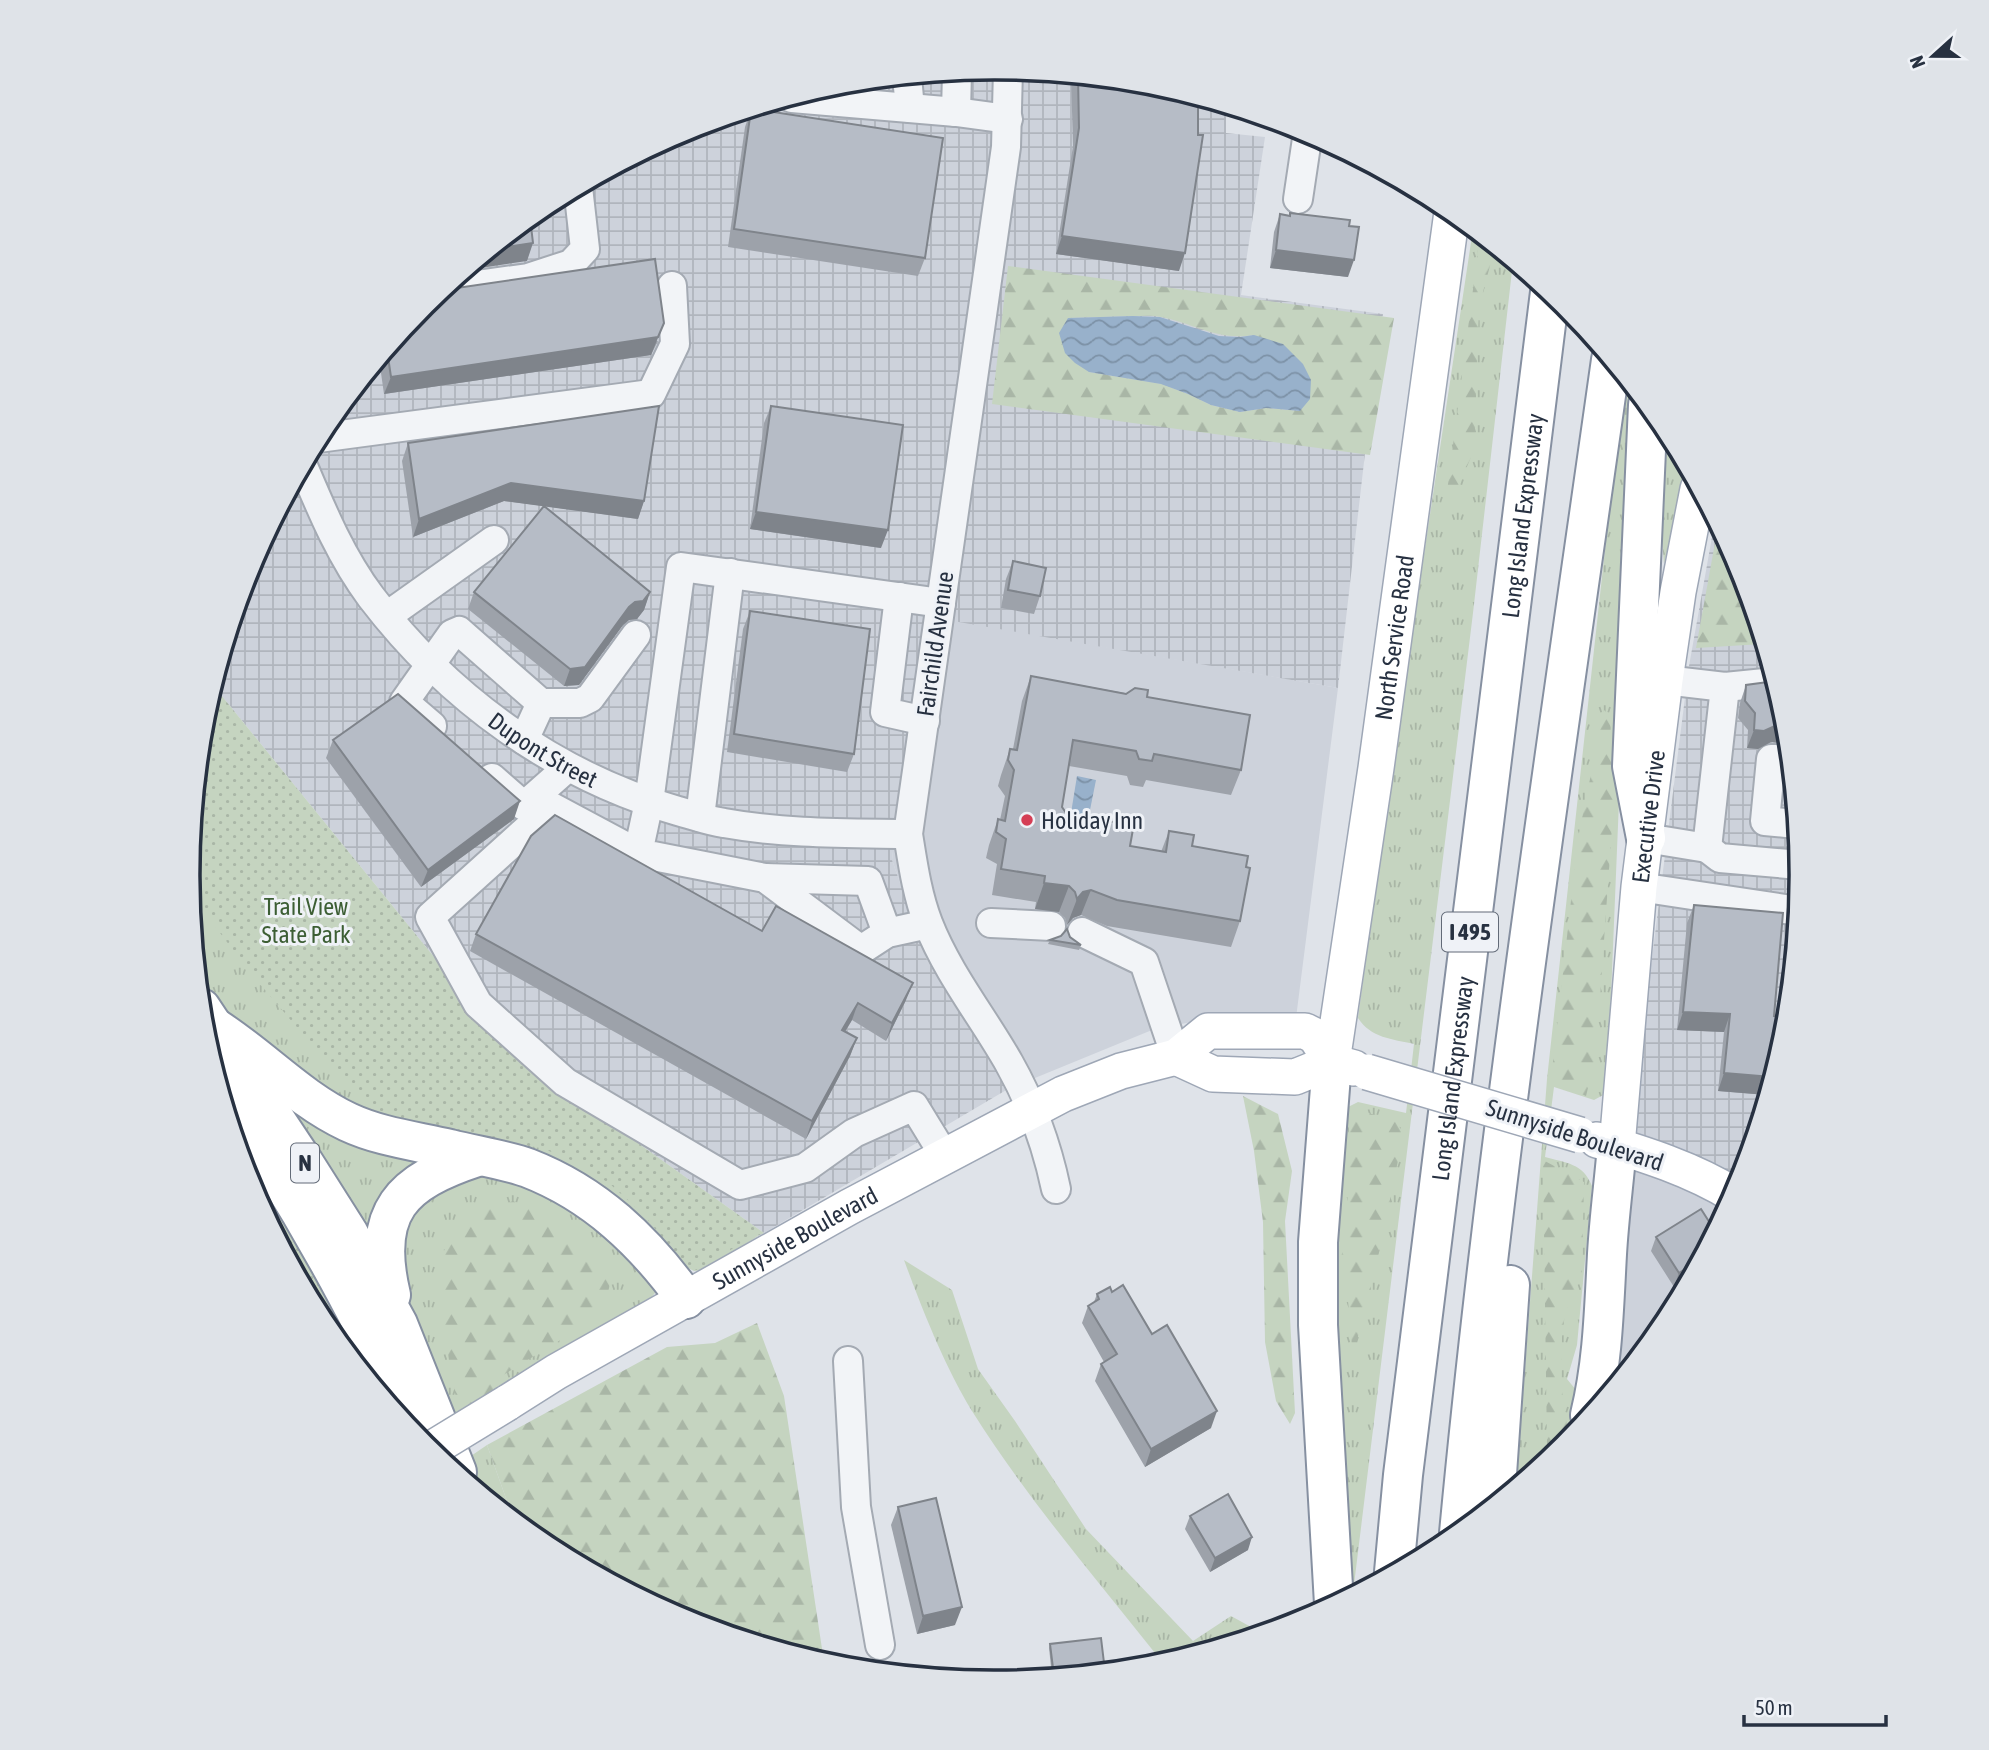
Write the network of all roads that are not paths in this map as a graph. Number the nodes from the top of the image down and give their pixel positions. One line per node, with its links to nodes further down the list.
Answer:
1 (957, 81): 6 (street)
2 (1008, 81): 7 (street, Fairchild Avenue)
3 (908, 85): 5 (street)
4 (823, 100): 5 (street)
5 (910, 108): 6 (street)
6 (956, 112): 7 (street)
7 (1008, 119): 23 (street, Fairchild Avenue)
8 (1306, 144): 10 (street)
9 (579, 198): 13 (street)
10 (1298, 199)
11 (1450, 225): 54 (main road, North Service Road)
12 (672, 286): 17 (street)
13 (461, 287)
14 (1548, 306): 72 (highway, Long Island Expressway / I 495)
15 (1609, 372): 60 (highway, I 495)
16 (1647, 423): 39 (highway)
17 (333, 436)
18 (307, 476): 24 (street, Dupont Street)
19 (1695, 502): 27 (main road, Executive Drive)
20 (494, 540): 24 (street)
21 (730, 573): 22 (street); 35 (street); 36 (street)
22 (899, 597): 23 (street); 31 (street)
23 (941, 603): 31 (street, Fairchild Avenue)
24 (387, 616): 26 (street, Dupont Street)
25 (636, 635): 30 (street)
26 (430, 664): 30 (street); 32 (street, Dupont Street); 34 (street)
27 (1665, 680): 29 (street); 39 (main road, Executive Drive)
28 (1765, 682): 29 (street)
29 (1725, 687): 40 (street)
30 (541, 703): 32 (street)
31 (925, 721): 38 (street, Fairchild Avenue)
32 (524, 740): 34 (street, Dupont Street)
33 (1780, 761): 37 (street)
34 (568, 767): 35 (street, Dupont Street)
35 (649, 803): 36 (street, Dupont Street); 41 (street)
36 (700, 817): 38 (street, Dupont Street)
37 (1787, 823)
38 (908, 834): 47 (street, Fairchild Avenue)
39 (1646, 838): 40 (street); 44 (main road, Executive Drive)
40 (1707, 848): 42 (street)
41 (639, 853): 43 (street); 58 (street)
42 (1789, 864)
43 (765, 878): 50 (street); 50 (street)
44 (1639, 887): 45 (street); 57 (main road, Executive Drive)
45 (1788, 909)
46 (991, 923): 48 (street)
47 (929, 924): 50 (street); 56 (street, Fairchild Avenue)
48 (1051, 926)
49 (1082, 932): 53 (street)
50 (887, 933)
51 (214, 1023): 59 (highway)
52 (215, 1028): 64 (highway, N)
53 (1176, 1058): 54 (main road, Sunnyside Boulevard); 56 (main road, Sunnyside Boulevard)
54 (1350, 1067): 57 (main road, Sunnyside Boulevard, bridge); 73 (highway)
55 (235, 1108): 67 (highway, N)
56 (1031, 1110): 58 (main road, Sunnyside Boulevard); 61 (street, Fairchild Avenue)
57 (1617, 1146): 62 (main road, Sunnyside Boulevard); 66 (highway)
58 (944, 1155): 63 (main road, Sunnyside Boulevard)
59 (477, 1157): 63 (highway); 64 (highway)
60 (1498, 1182): 70 (highway); 71 (highway, I 495)
61 (1056, 1189)
62 (1724, 1189)
63 (686, 1299): 68 (main road, Sunnyside Boulevard, bridge)
64 (398, 1324): 69 (highway, N)
65 (848, 1361): 74 (street)
66 (1601, 1389)
67 (397, 1399)
68 (440, 1444)
69 (449, 1452)
70 (1496, 1490)
71 (1460, 1518)
72 (1395, 1561)
73 (1333, 1594)
74 (880, 1645)

